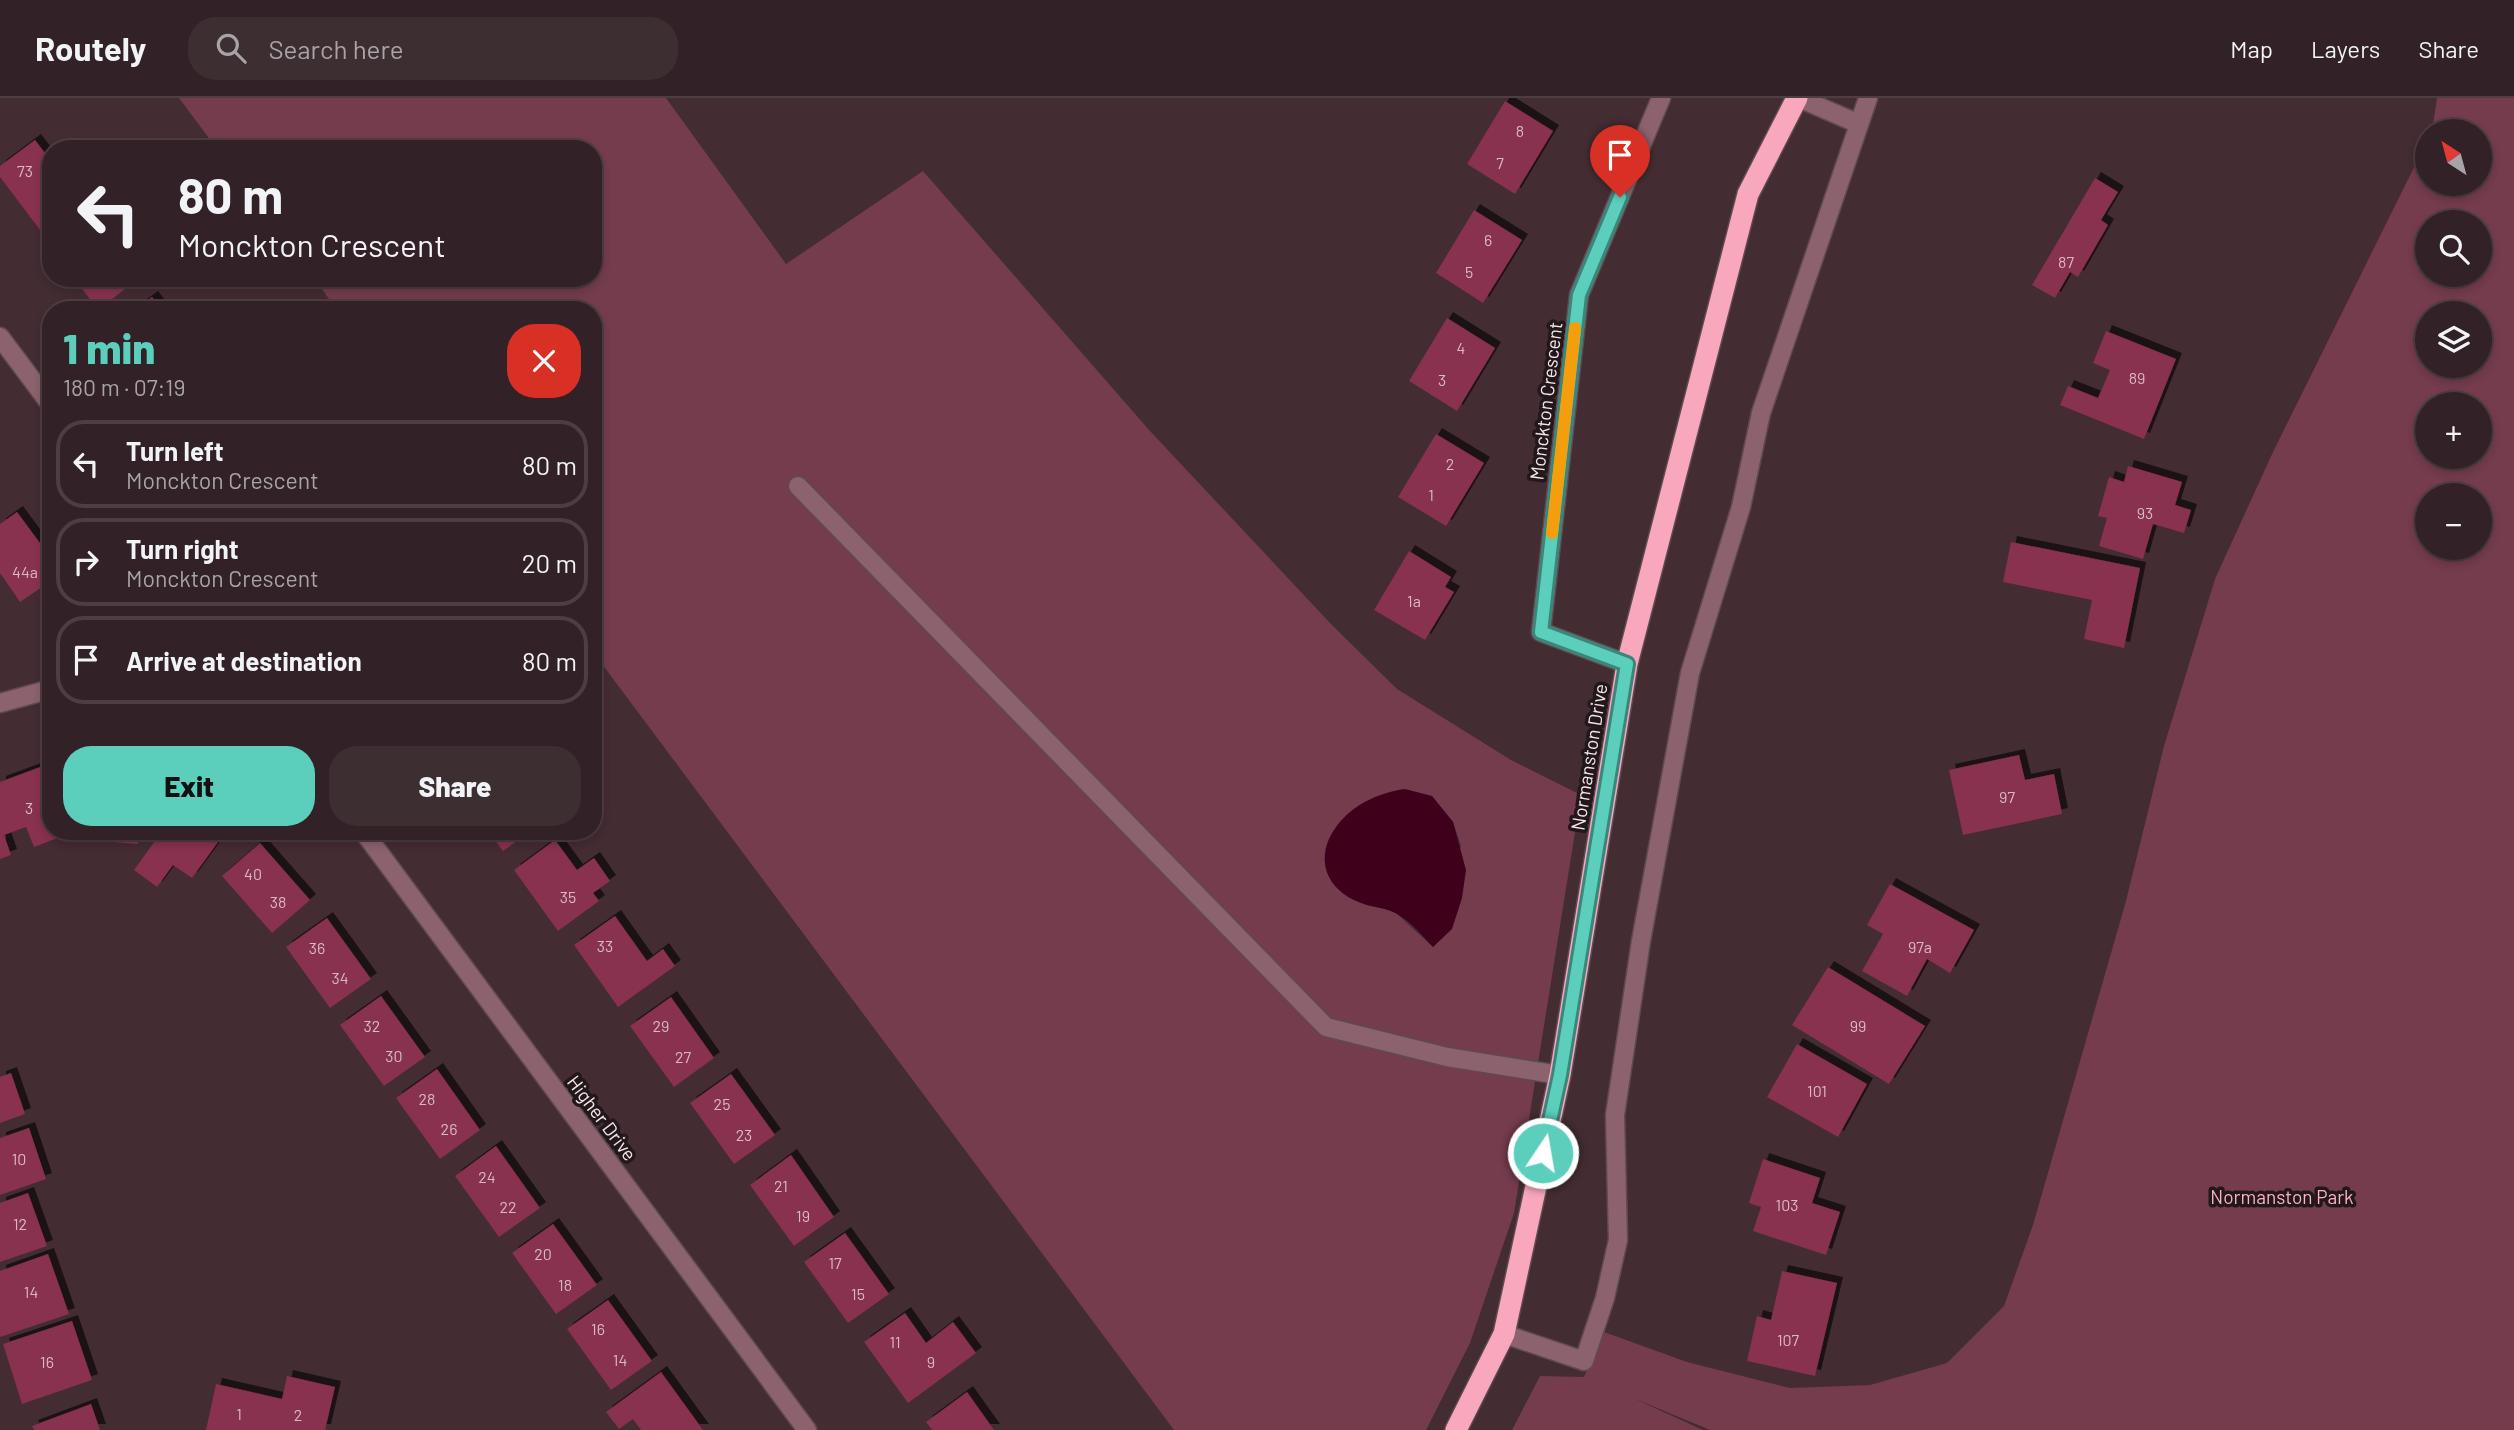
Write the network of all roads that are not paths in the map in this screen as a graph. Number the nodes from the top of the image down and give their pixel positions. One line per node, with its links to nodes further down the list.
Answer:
1 (1661, 98): 8 (street, Monckton Crescent)
2 (1798, 98): 4 (street); 8 (highway, Normanston Drive)
3 (1868, 98): 4 (street)
4 (1859, 124): 13 (street)
5 (0, 337): 6 (street)
6 (42, 393)
7 (798, 486): 12 (street)
8 (1627, 664): 12 (highway, Normanston Drive)
9 (42, 691): 10 (street)
10 (0, 703)
11 (370, 840): 14 (street, Higher Drive)
12 (1560, 1075): 13 (highway, Normanston Drive)
13 (1504, 1334): 15 (highway, Normanston Drive)
14 (807, 1430)
15 (1456, 1430)

